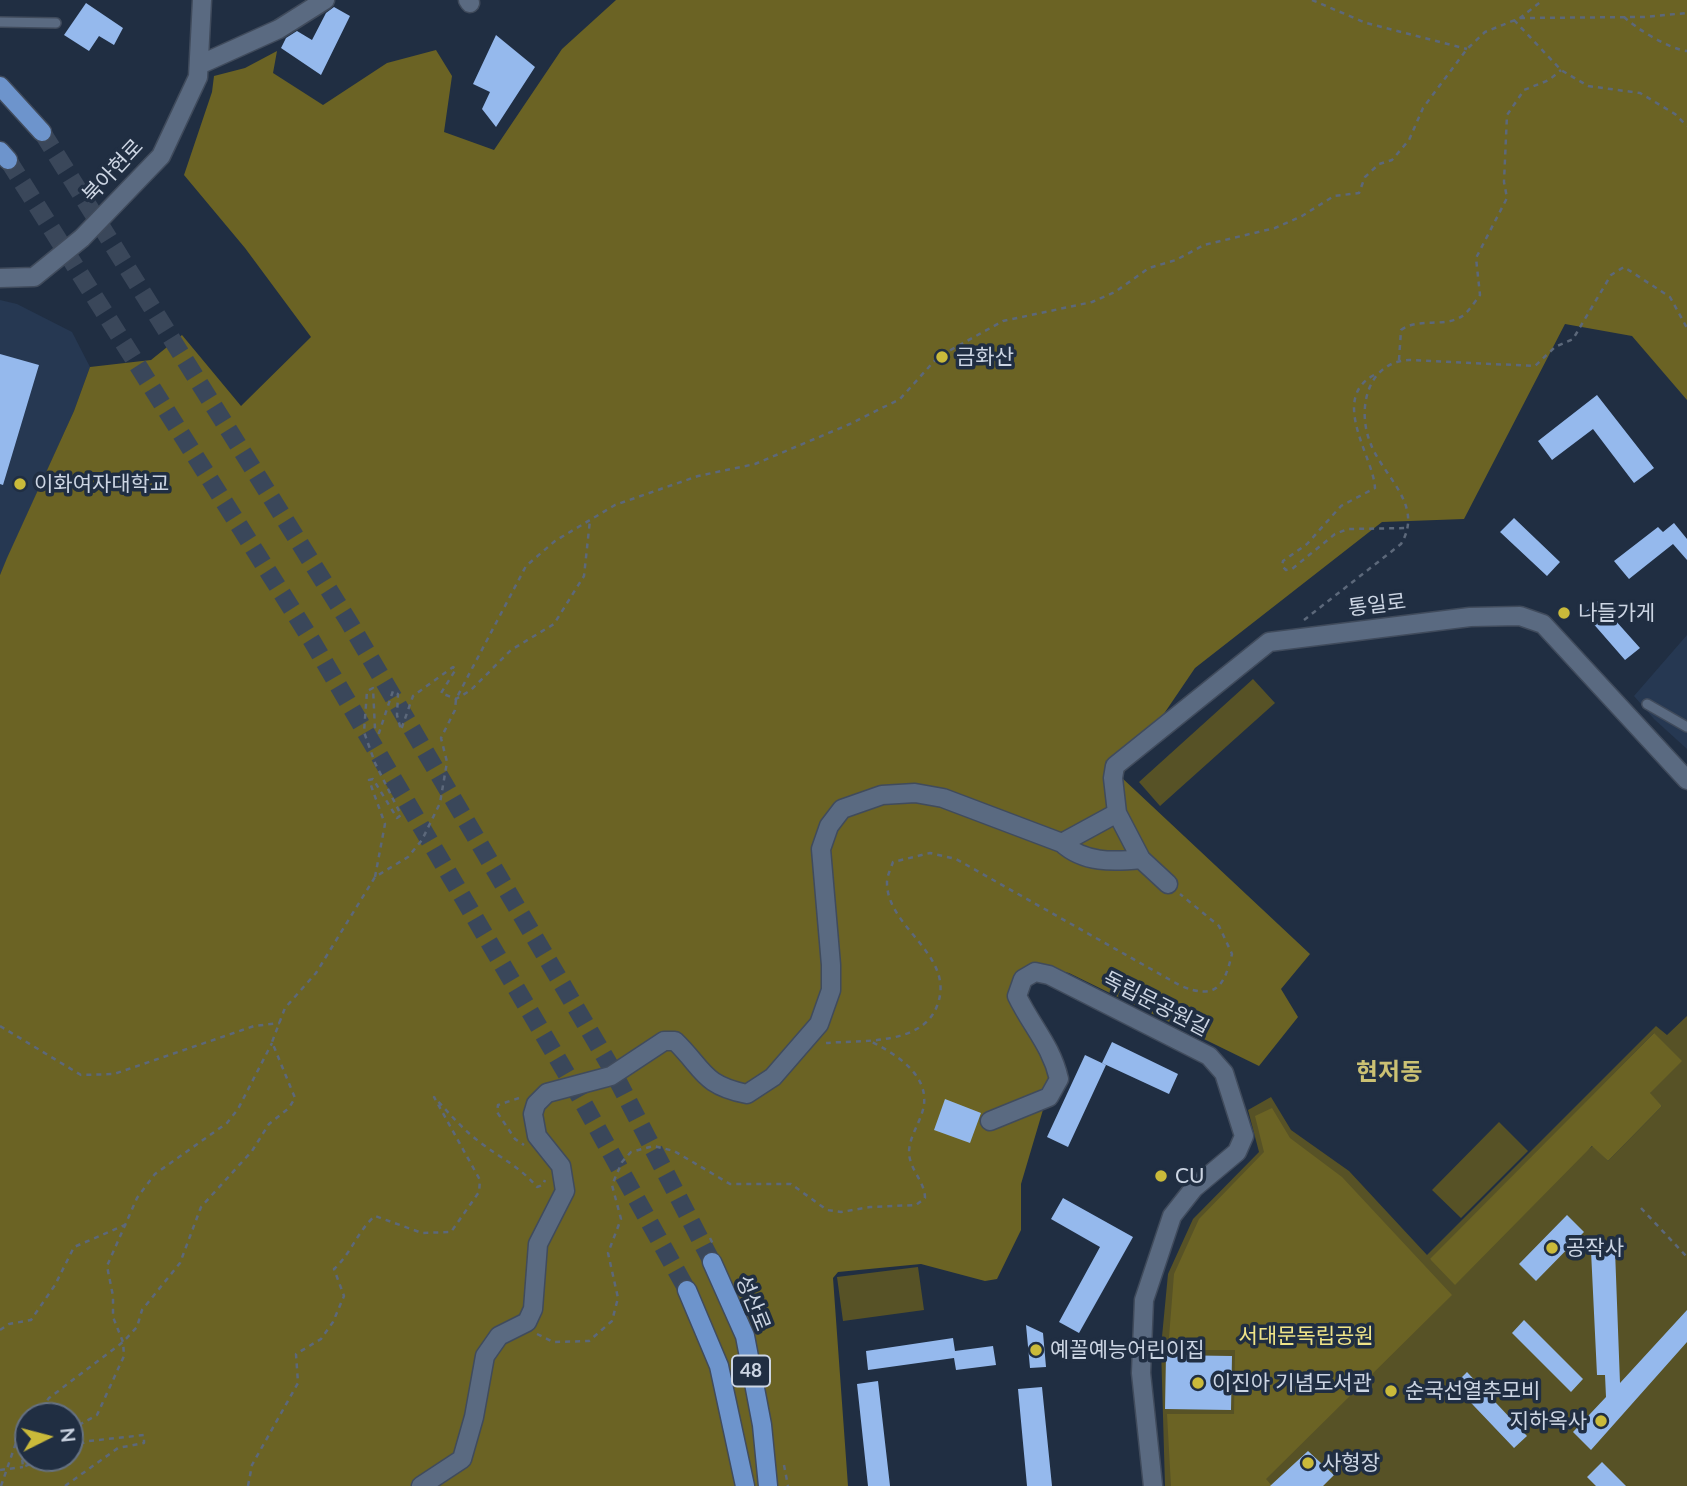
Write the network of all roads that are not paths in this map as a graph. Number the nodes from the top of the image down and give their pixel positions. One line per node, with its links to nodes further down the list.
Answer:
1 (202, 0): 5 (street, 북아현로)
2 (325, 0): 5 (street)
3 (0, 22): 4 (lane)
4 (56, 23)
5 (199, 65): 8 (street, 북아현로)
6 (0, 86): 7 (main road)
7 (43, 132)
8 (0, 278)
9 (1647, 704): 10 (lane)
10 (1687, 727)
11 (1687, 780): 12 (street, 통일로)
12 (1117, 813): 13 (street); 14 (street)
13 (1062, 843): 14 (street); 19 (street)
14 (1141, 859): 15 (street)
15 (1168, 884)
16 (990, 1121): 22 (street, 독립문공원길)
17 (712, 1262): 21 (main road, 성산로 / 48)
18 (687, 1290): 20 (main road, 48)
19 (421, 1486)
20 (745, 1486)
21 (768, 1486)
22 (1153, 1486)

